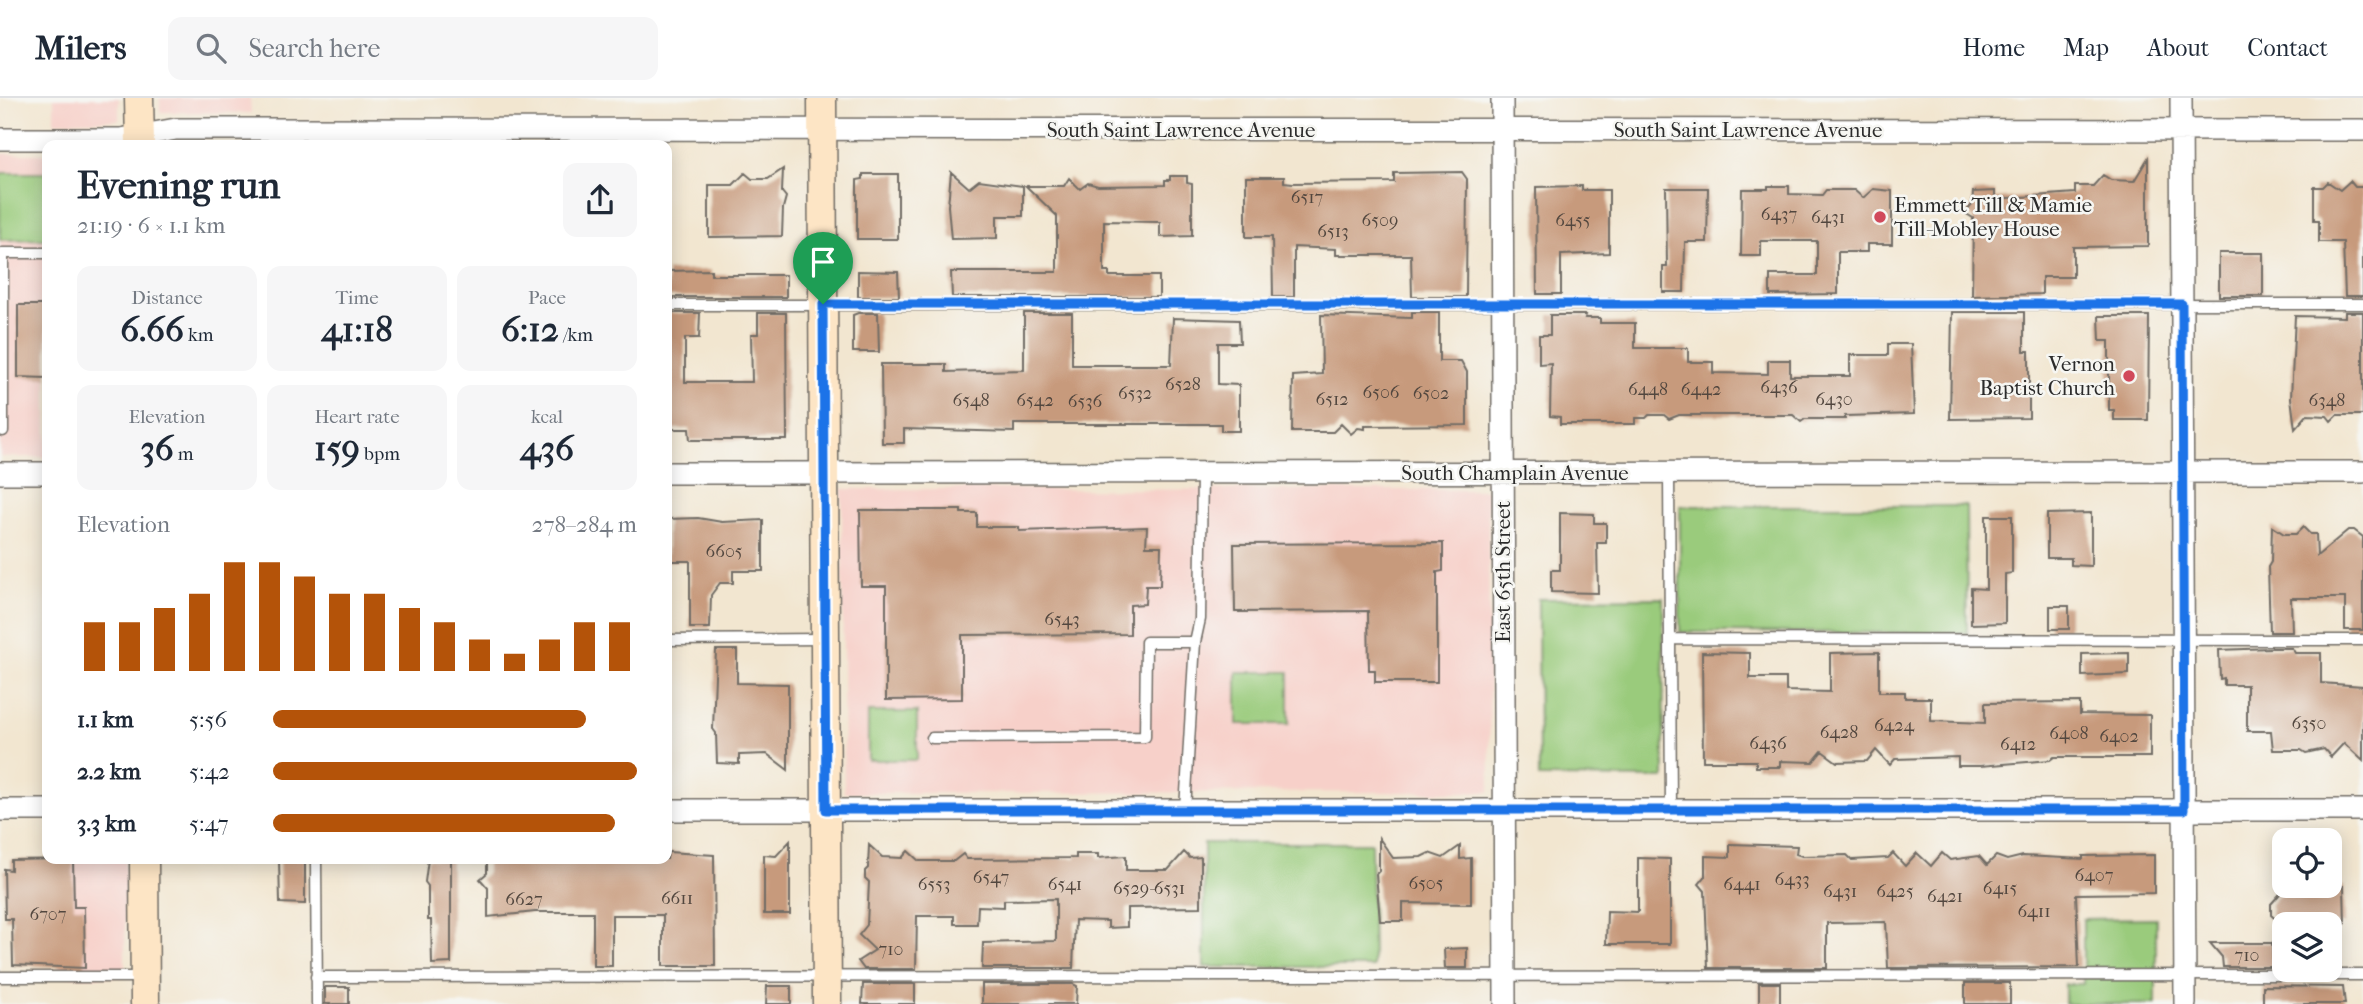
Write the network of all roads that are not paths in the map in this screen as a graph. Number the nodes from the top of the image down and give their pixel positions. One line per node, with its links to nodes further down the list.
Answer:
1 (139, 98): 10 (street)
2 (822, 98): 5 (street)
3 (1502, 98): 6 (street, East 65th Street)
4 (2181, 98): 7 (street)
5 (822, 130): 6 (street, South Saint Lawrence Avenue); 10 (street, South Saint Lawrence Avenue); 13 (street)
6 (1502, 130): 7 (street, South Saint Lawrence Avenue); 14 (street, East 65th Street)
7 (2181, 130): 8 (street, South Saint Lawrence Avenue); 15 (street)
8 (2363, 130)
9 (0, 139): 10 (street, South Saint Lawrence Avenue)
10 (140, 140)
11 (42, 253): 17 (lane)
12 (672, 304): 13 (lane)
13 (823, 304): 14 (lane); 24 (street)
14 (1502, 304): 15 (lane); 18 (street, East 65th Street)
15 (2182, 304): 16 (lane); 19 (street)
16 (2363, 304)
17 (3, 431)
18 (1503, 472): 25 (street, South Champlain Avenue); 26 (street, South Champlain Avenue); 39 (street, East 65th Street)
19 (2183, 472): 20 (street, South Champlain Avenue); 26 (street, South Champlain Avenue); 30 (street)
20 (2363, 472)
21 (0, 473): 22 (street)
22 (42, 473)
23 (672, 473): 24 (street, South Champlain Avenue)
24 (824, 473): 25 (street, South Champlain Avenue); 27 (street)
25 (1202, 473): 32 (lane)
26 (1669, 473): 28 (lane)
27 (824, 639): 29 (lane); 37 (street)
28 (1670, 639): 30 (lane); 40 (lane)
29 (672, 640)
30 (2183, 640): 31 (lane); 41 (street)
31 (2363, 640)
32 (1195, 642): 33 (lane); 38 (lane)
33 (932, 738)
34 (0, 810): 35 (street)
35 (42, 810)
36 (672, 810): 37 (street)
37 (826, 810): 38 (street); 51 (street)
38 (1185, 810): 39 (street)
39 (1504, 810): 40 (street); 47 (street, East 65th Street)
40 (1671, 810): 41 (street)
41 (2184, 810): 42 (street); 45 (street)
42 (2363, 810)
43 (144, 864): 50 (street)
44 (316, 864): 49 (lane)
45 (2185, 975): 46 (lane); 47 (lane); 54 (street)
46 (2363, 975)
47 (1505, 976): 51 (lane); 53 (street, East 65th Street)
48 (0, 977): 50 (lane)
49 (316, 977): 51 (lane); 52 (lane)
50 (145, 990)
51 (827, 990)
52 (317, 1004)
53 (1505, 1004)
54 (2185, 1004)

